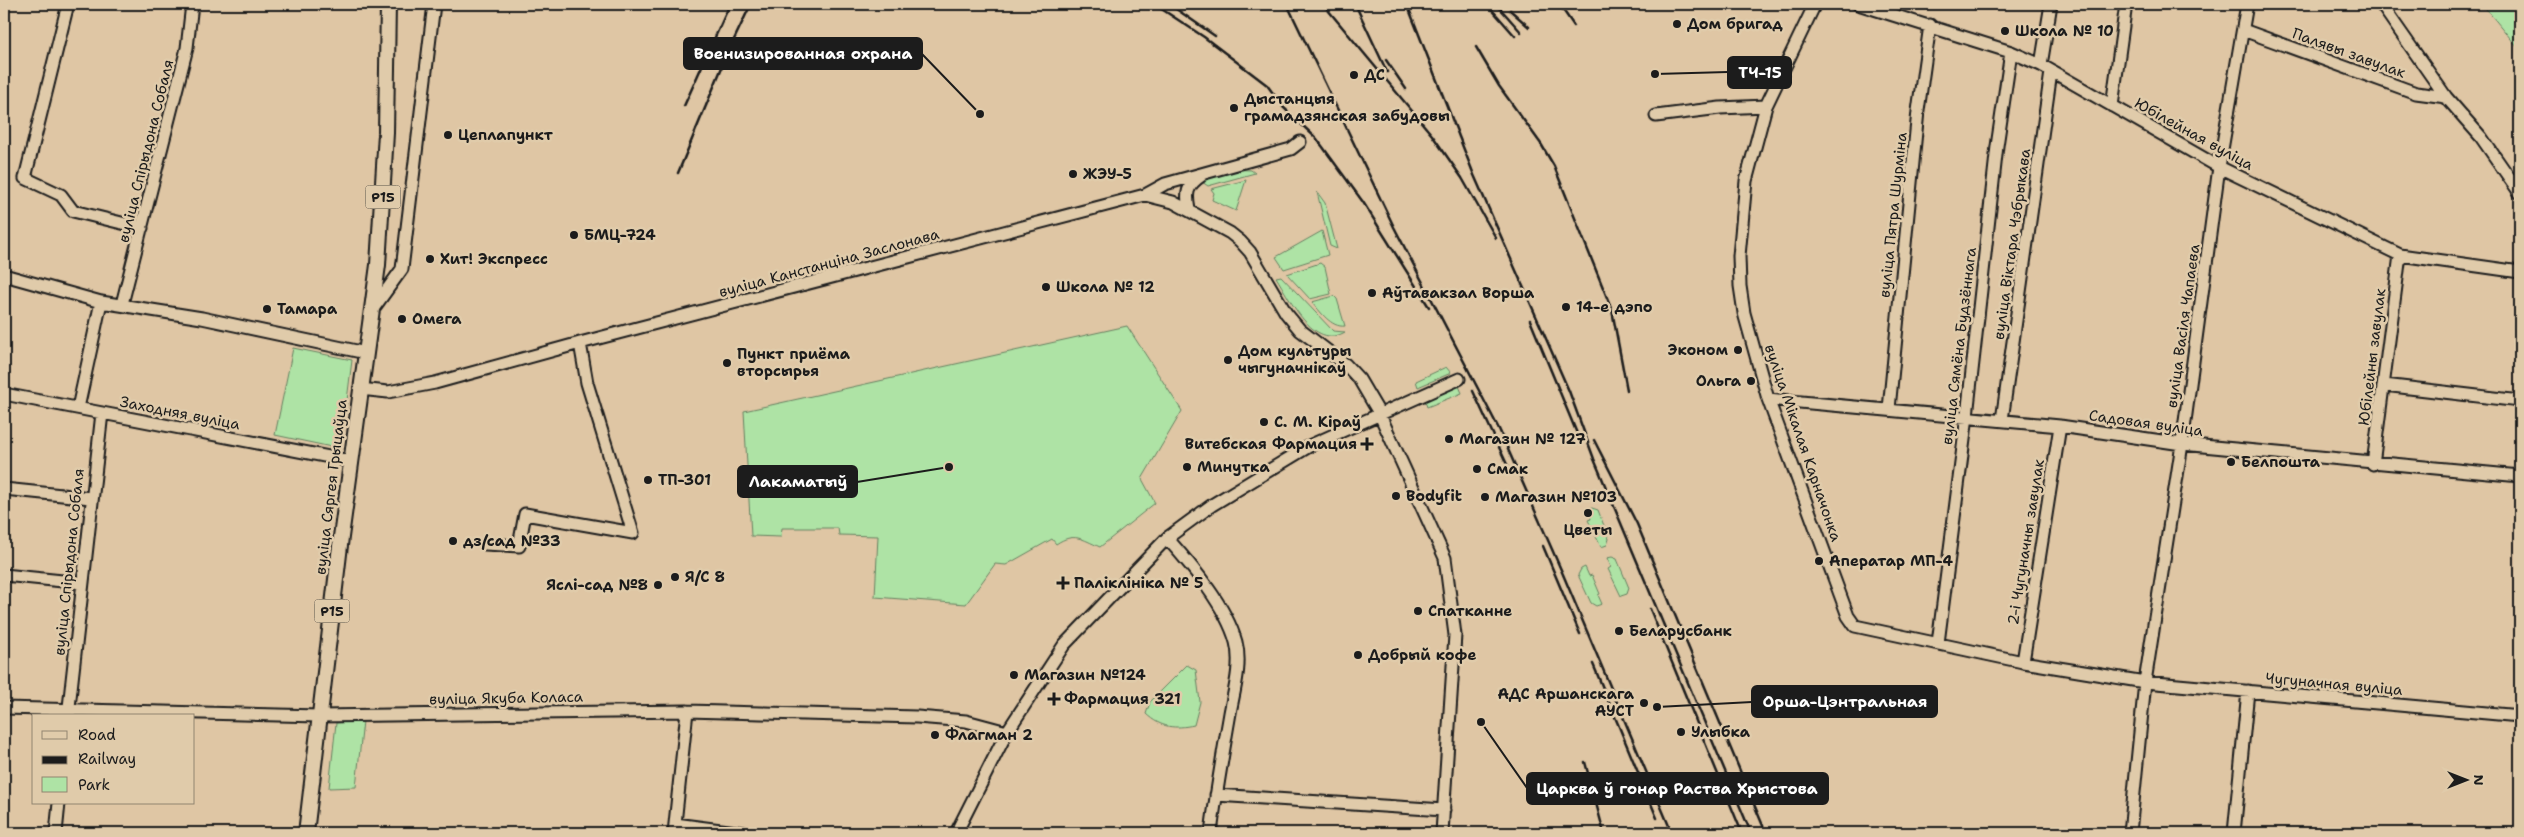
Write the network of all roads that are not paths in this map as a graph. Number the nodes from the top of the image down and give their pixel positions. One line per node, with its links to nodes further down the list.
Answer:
1 (68, 4): 26 (street)
2 (192, 4): 26 (street, вуліца Спірыдона Собаля)
3 (388, 4): 32 (main road, вуліца Сяргея Грыцаўца / Р15)
4 (434, 4): 32 (street)
5 (1815, 4): 17 (street, вуліца Мікалая Карначонка)
6 (1858, 4): 11 (street, Юбілейная вуліца)
7 (2050, 4): 14 (street)
8 (2126, 4): 18 (street)
9 (2248, 4): 12 (street, вуліца Васіля Чапаева)
10 (2381, 4): 16 (street)
11 (1930, 25): 13 (street, Юбілейная вуліца); 42 (street, вуліца Пятра Шурміна)
12 (2243, 30): 16 (street, Палявы завулак); 21 (street, вуліца Васіля Чапаева)
13 (2011, 52): 14 (street, Юбілейная вуліца); 45 (street, вуліца Сямёна Будзённага)
14 (2041, 65): 15 (street, Юбілейная вуліца)
15 (2051, 72): 18 (street, Юбілейная вуліца); 46 (street, вуліца Віктара Чэбрыкава)
16 (2446, 97): 23 (street)
17 (1766, 106): 19 (street); 39 (street, вуліца Мікалая Карначонка)
18 (2112, 106): 21 (street, Юбілейная вуліца)
19 (1656, 116)
20 (1300, 142): 22 (street, вуліца Канстанціна Заслонава)
21 (2219, 166): 27 (street, Юбілейная вуліца); 48 (street, вуліца Васіля Чапаева)
22 (1204, 175): 24 (street, вуліца Канстанціна Заслонава); 25 (street)
23 (2520, 193)
24 (1145, 195): 25 (street); 33 (street, вуліца Канстанціна Заслонава)
25 (1189, 210): 44 (street)
26 (142, 228): 31 (street, вуліца Спірыдона Собаля)
27 (2400, 255): 28 (street, Юбілейная вуліца); 36 (street, Юбілейны завулак)
28 (2520, 272)
29 (4, 275): 30 (street)
30 (101, 302): 31 (street); 41 (street)
31 (122, 304): 34 (street)
32 (373, 309): 34 (main road, вуліца Сяргея Грыцаўца / Р15)
33 (580, 343): 37 (street, вуліца Канстанціна Заслонава); 55 (street)
34 (366, 353): 37 (main road, вуліца Сяргея Грыцаўца / Р15)
35 (1459, 379): 44 (street)
36 (2384, 385): 40 (street); 50 (street, Юбілейны завулак)
37 (360, 388): 49 (main road, вуліца Сяргея Грыцаўца / Р15)
38 (4, 394): 41 (street, Заходняя вуліца)
39 (1768, 399): 42 (street, Садовая вуліца); 58 (street, вуліца Мікалая Карначонка)
40 (2520, 401)
41 (78, 408): 43 (street, Заходняя вуліца)
42 (1889, 409): 45 (street, Садовая вуліца)
43 (102, 413): 49 (street, Заходняя вуліца); 53 (street, вуліца Спірыдона Собаля)
44 (1379, 413): 54 (street); 73 (street)
45 (1967, 416): 46 (street, Садовая вуліца); 59 (street, вуліца Сямёна Будзённага)
46 (2002, 420): 47 (street, Садовая вуліца)
47 (2060, 426): 48 (street, Садовая вуліца); 60 (street, 2-і Чугуначны завулак)
48 (2182, 444): 50 (street, Садовая вуліца); 61 (street, вуліца Васіля Чапаева)
49 (350, 461): 68 (main road, вуліца Сяргея Грыцаўца / Р15)
50 (2373, 464): 51 (street, Садовая вуліца)
51 (2520, 476)
52 (4, 489): 53 (street)
53 (91, 498): 57 (street, вуліца Спірыдона Собаля)
54 (1168, 538): 70 (street); 71 (street)
55 (485, 544)
56 (4, 575): 57 (street)
57 (82, 583): 65 (street, вуліца Спірыдона Собаля)
58 (1860, 628): 59 (street, Чугуначная вуліца)
59 (1938, 643): 60 (street, Чугуначная вуліца)
60 (2023, 662): 61 (street, Чугуначная вуліца)
61 (2145, 682): 62 (street, Чугуначная вуліца); 81 (street)
62 (2248, 691): 69 (street, Чугуначная вуліца); 82 (street)
63 (4, 708): 65 (street, вуліца Якуба Коласа)
64 (687, 711): 68 (street, вуліца Якуба Коласа); 70 (street, вуліца Якуба Коласа); 74 (street)
65 (68, 713): 66 (street, вуліца Якуба Коласа)
66 (152, 714)
67 (195, 715): 68 (street, вуліца Якуба Коласа)
68 (319, 716): 76 (main road, вуліца Сяргея Грыцаўца / Р15)
69 (2520, 716)
70 (1007, 732): 78 (street)
71 (1216, 795): 73 (street); 79 (street)
72 (59, 804): 75 (street)
73 (1444, 810): 80 (street)
74 (674, 829): 77 (street)
75 (56, 833)
76 (306, 833)
77 (744, 833)
78 (956, 833)
79 (1211, 833)
80 (1442, 833)
81 (2130, 833)
82 (2234, 833)

